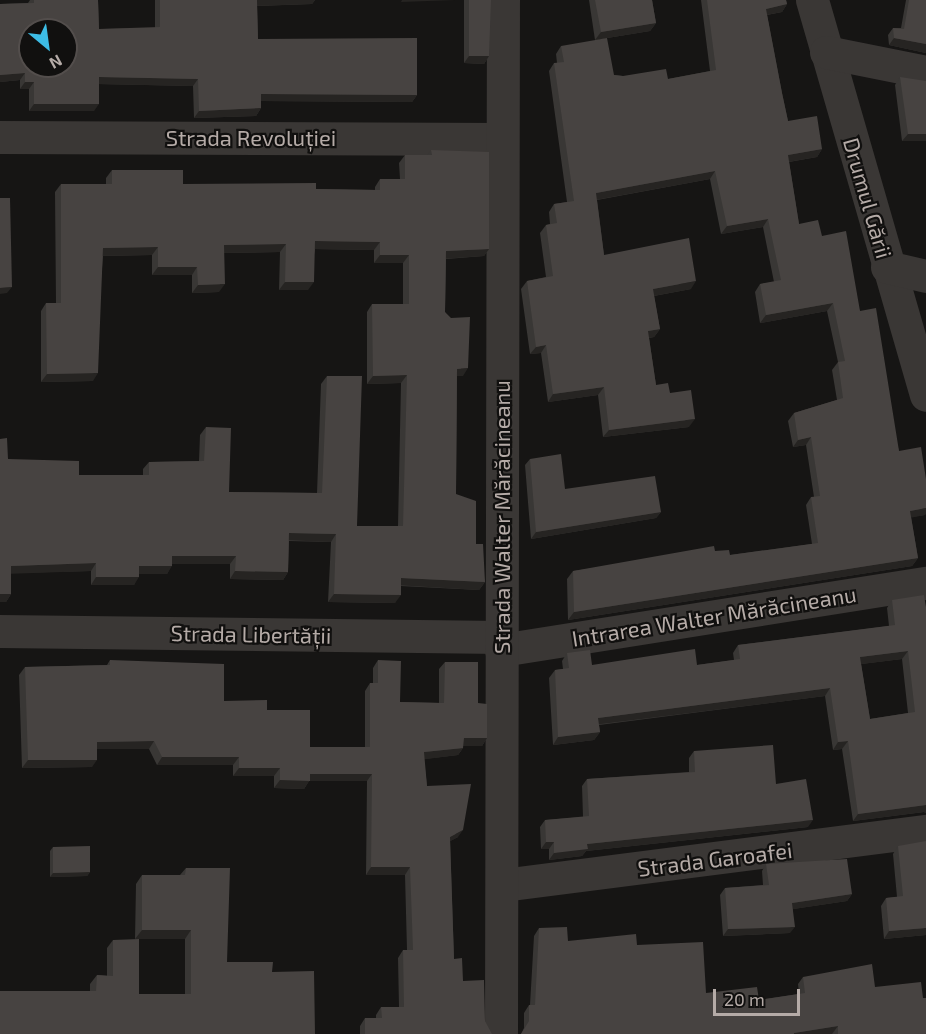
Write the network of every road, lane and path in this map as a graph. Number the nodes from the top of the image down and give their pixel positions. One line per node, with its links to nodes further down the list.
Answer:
1 (503, 0): 6 (street, Strada Walter Mărăcineanu)
2 (813, 0): 3 (street, Drumul Gării)
3 (826, 52): 4 (street); 7 (street, Drumul Gării)
4 (926, 72)
5 (0, 137): 6 (street, Strada Revoluției)
6 (502, 139): 12 (street, Strada Walter Mărăcineanu)
7 (887, 267): 8 (street); 9 (street, Drumul Gării)
8 (926, 276)
9 (926, 395)
10 (926, 583): 12 (street, Intrarea Walter Mărăcineanu)
11 (0, 631): 12 (street, Strada Libertății)
12 (501, 644): 14 (street, Strada Walter Mărăcineanu)
13 (926, 831): 14 (street, Strada Garoafei)
14 (503, 885): 15 (street, Strada Walter Mărăcineanu)
15 (501, 1034)

